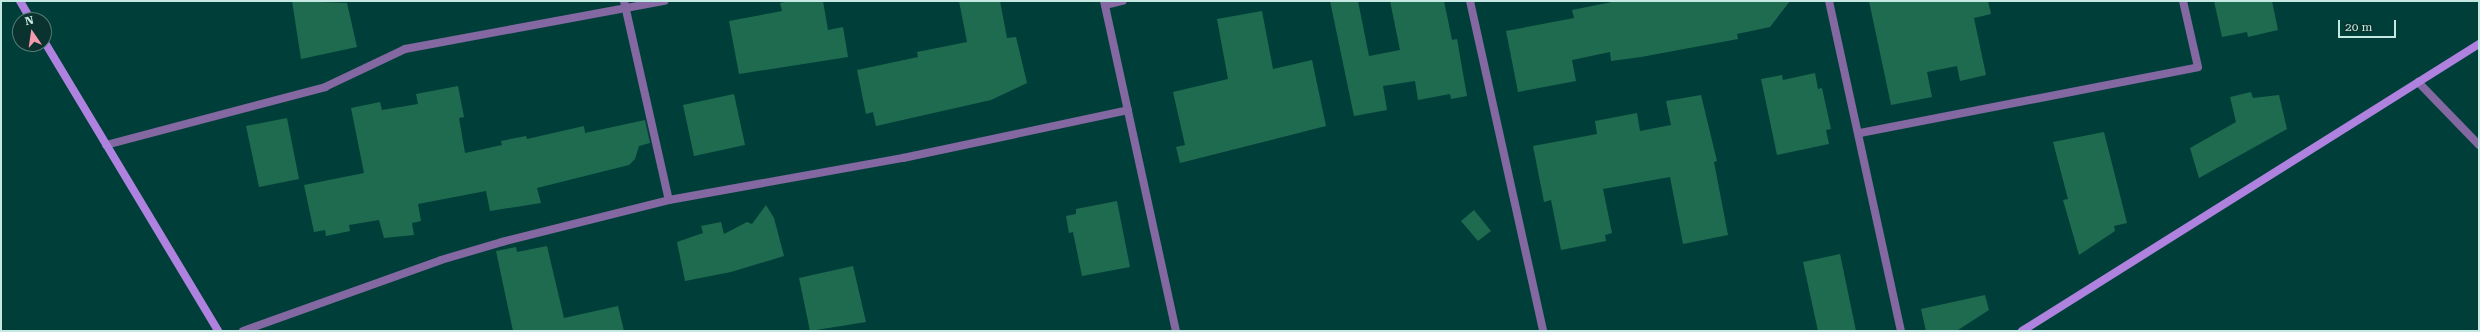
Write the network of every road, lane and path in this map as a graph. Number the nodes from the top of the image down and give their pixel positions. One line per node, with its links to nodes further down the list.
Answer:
1 (20, 1): 9 (street)
2 (665, 1): 8 (street)
3 (1123, 1): 7 (street)
4 (1470, 1): 21 (street)
5 (1830, 1): 14 (street)
6 (2183, 1): 14 (street)
7 (1105, 3): 13 (street)
8 (624, 5): 16 (street); 17 (street)
9 (26, 12)
10 (2479, 44): 12 (street)
11 (50, 52): 16 (street)
12 (2418, 82): 15 (street); 23 (street)
13 (1128, 110): 17 (street); 20 (street)
14 (1860, 133): 22 (street)
15 (2479, 145)
16 (106, 146): 18 (street)
17 (669, 200): 19 (street)
18 (218, 331)
19 (243, 331)
20 (1176, 331)
21 (1543, 331)
22 (1901, 331)
23 (2022, 331)

